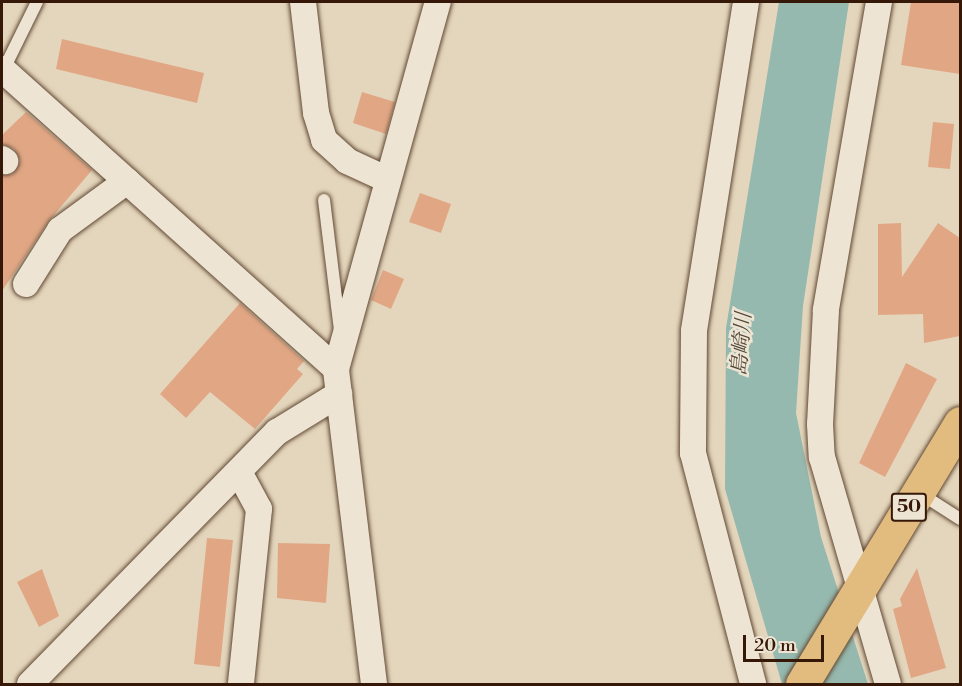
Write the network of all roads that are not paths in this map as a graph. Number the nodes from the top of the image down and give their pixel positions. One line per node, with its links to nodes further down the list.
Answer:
1 (37, 2): 6 (lane)
2 (303, 2): 7 (street)
3 (438, 2): 7 (street)
4 (746, 2): 21 (street)
5 (879, 2): 17 (street)
6 (2, 72): 8 (street)
7 (386, 178): 11 (street)
8 (127, 181): 10 (street); 12 (street)
9 (324, 200): 11 (lane)
10 (26, 284)
11 (341, 341): 12 (street)
12 (338, 382): 14 (street); 20 (street)
13 (960, 423): 15 (main road, 50)
14 (239, 472): 18 (street); 19 (street)
15 (918, 492): 16 (lane); 17 (main road, 50)
16 (960, 519)
17 (856, 598): 22 (main road, 50); 23 (street)
18 (30, 684)
19 (241, 684)
20 (374, 684)
21 (753, 684)
22 (802, 684)
23 (888, 684)

